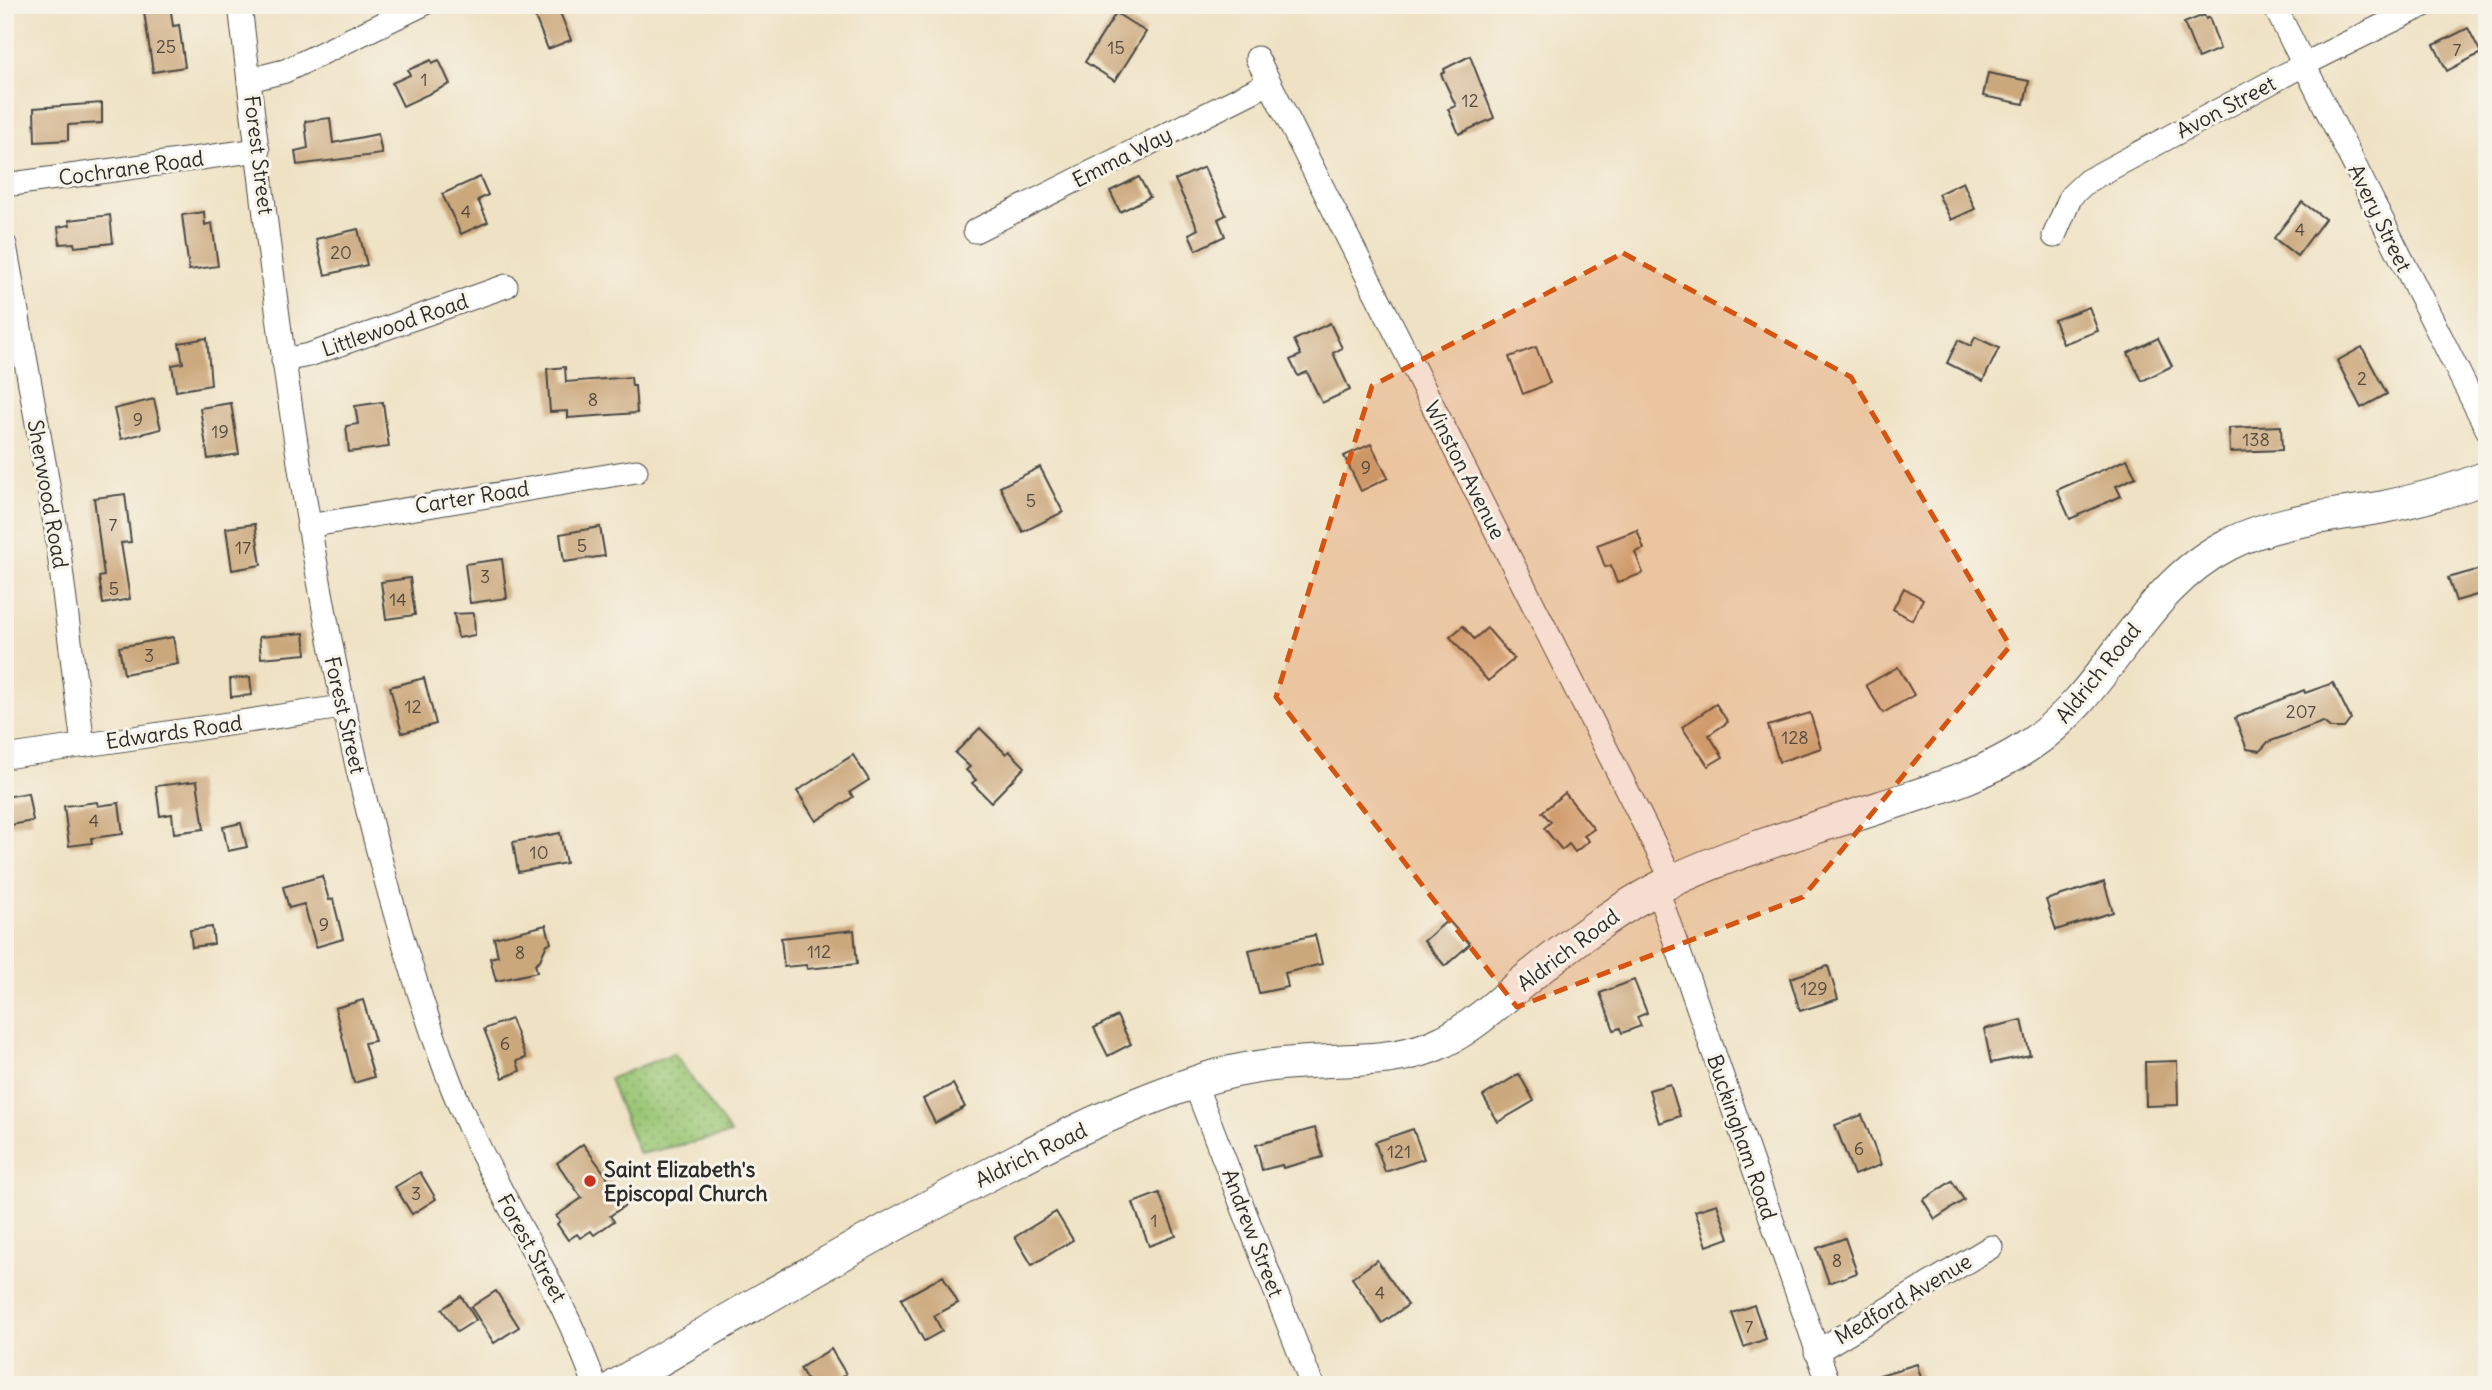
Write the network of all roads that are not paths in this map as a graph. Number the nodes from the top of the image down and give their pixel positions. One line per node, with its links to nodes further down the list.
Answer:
1 (240, 5): 7 (street, Forest Street)
2 (422, 5): 7 (street)
3 (2274, 5): 6 (street, Avery Street)
4 (2424, 5): 6 (street, Avon Street)
5 (1257, 58): 8 (street, Winston Avenue)
6 (2305, 64): 12 (street, Avon Street); 16 (street, Avery Street)
7 (249, 79): 9 (street, Forest Street)
8 (1269, 83): 11 (street, Emma Way); 23 (street, Winston Avenue)
9 (258, 150): 10 (street, Cochrane Road); 15 (street, Forest Street)
10 (5, 185)
11 (975, 231)
12 (2054, 236)
13 (5, 245): 21 (street, Sherwood Road)
14 (506, 286): 15 (street, Littlewood Road)
15 (283, 360): 19 (street, Forest Street)
16 (2487, 429)
17 (636, 471): 19 (street, Carter Road)
18 (2487, 477): 23 (street, Aldrich Road)
19 (307, 526): 20 (street, Forest Street)
20 (342, 707): 21 (street, Edwards Road); 28 (street, Forest Street)
21 (83, 745): 22 (street, Edwards Road)
22 (5, 757)
23 (1665, 885): 24 (street, Aldrich Road); 26 (street, Buckingham Road)
24 (1194, 1082): 29 (street, Aldrich Road); 30 (street, Andrew Street)
25 (1991, 1247): 26 (street, Medford Avenue)
26 (1816, 1352): 27 (street, Buckingham Road)
27 (1825, 1383)
28 (595, 1385)
29 (617, 1385)
30 (1312, 1385)

